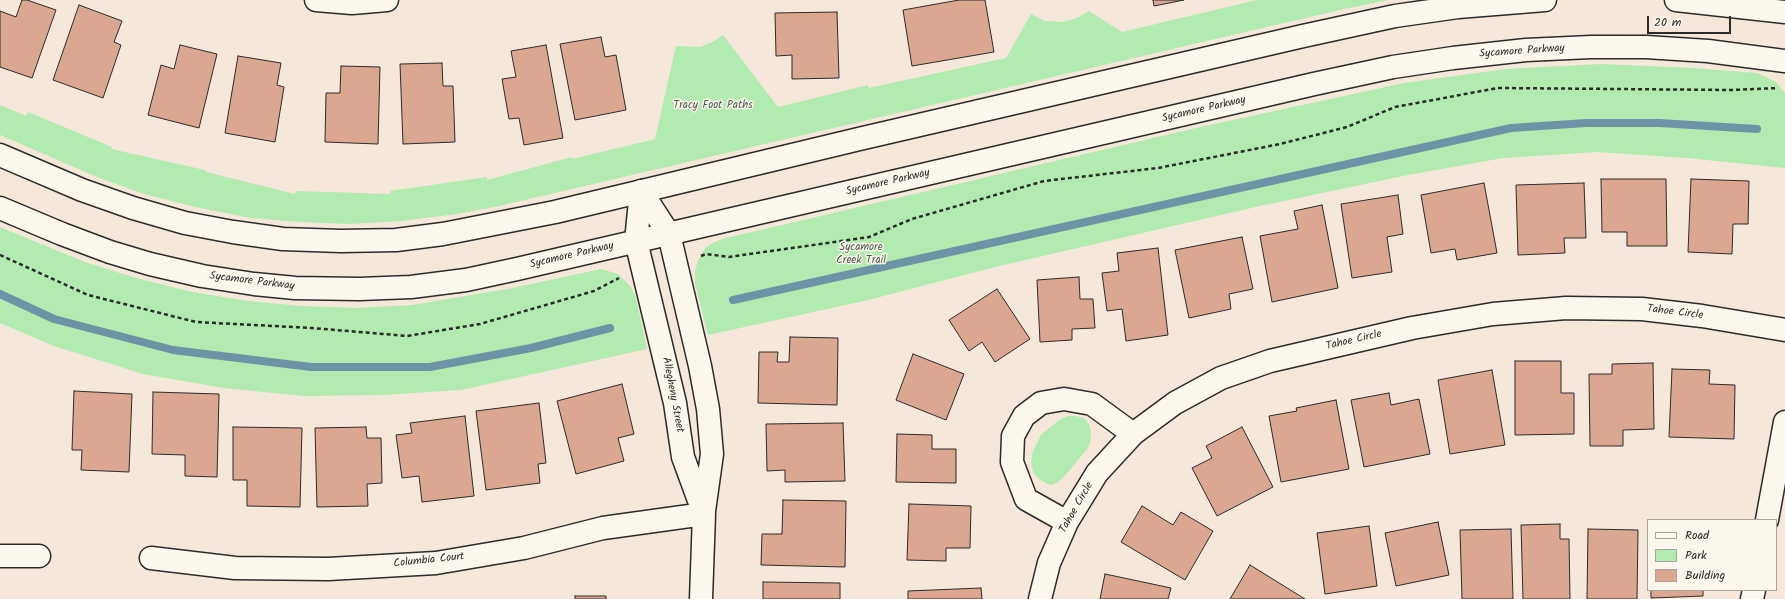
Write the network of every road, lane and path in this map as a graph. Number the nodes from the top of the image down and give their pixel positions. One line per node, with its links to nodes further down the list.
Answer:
1 (316, 0): 5 (main road)
2 (387, 0): 5 (main road)
3 (1545, 0): 10 (main road)
4 (1676, 0): 6 (main road)
5 (352, 2)
6 (1785, 12)
7 (1785, 61): 12 (main road, Sycamore Parkway)
8 (1780, 87): 15 (path)
9 (0, 155): 10 (main road)
10 (641, 191): 12 (main road); 13 (main road, Allegheny Street)
11 (0, 208): 13 (main road, Sycamore Parkway)
12 (669, 234): 13 (main road, Sycamore Parkway); 15 (main road)
13 (636, 241): 16 (main road, Allegheny Street)
14 (0, 256): 16 (path)
15 (675, 263): 20 (main road)
16 (644, 272): 20 (main road, Allegheny Street)
17 (1785, 330): 19 (main road, Tahoe Circle)
18 (1785, 422): 21 (main road)
19 (1133, 434): 22 (main road, Tahoe Circle); 22 (main road)
20 (704, 514): 25 (main road, Columbia Court); 26 (main road, Allegheny Street)
21 (1767, 519)
22 (1066, 522): 27 (main road, Tahoe Circle)
23 (0, 556): 24 (main road)
24 (38, 556)
25 (151, 558)
26 (701, 599)
27 (1040, 599)

